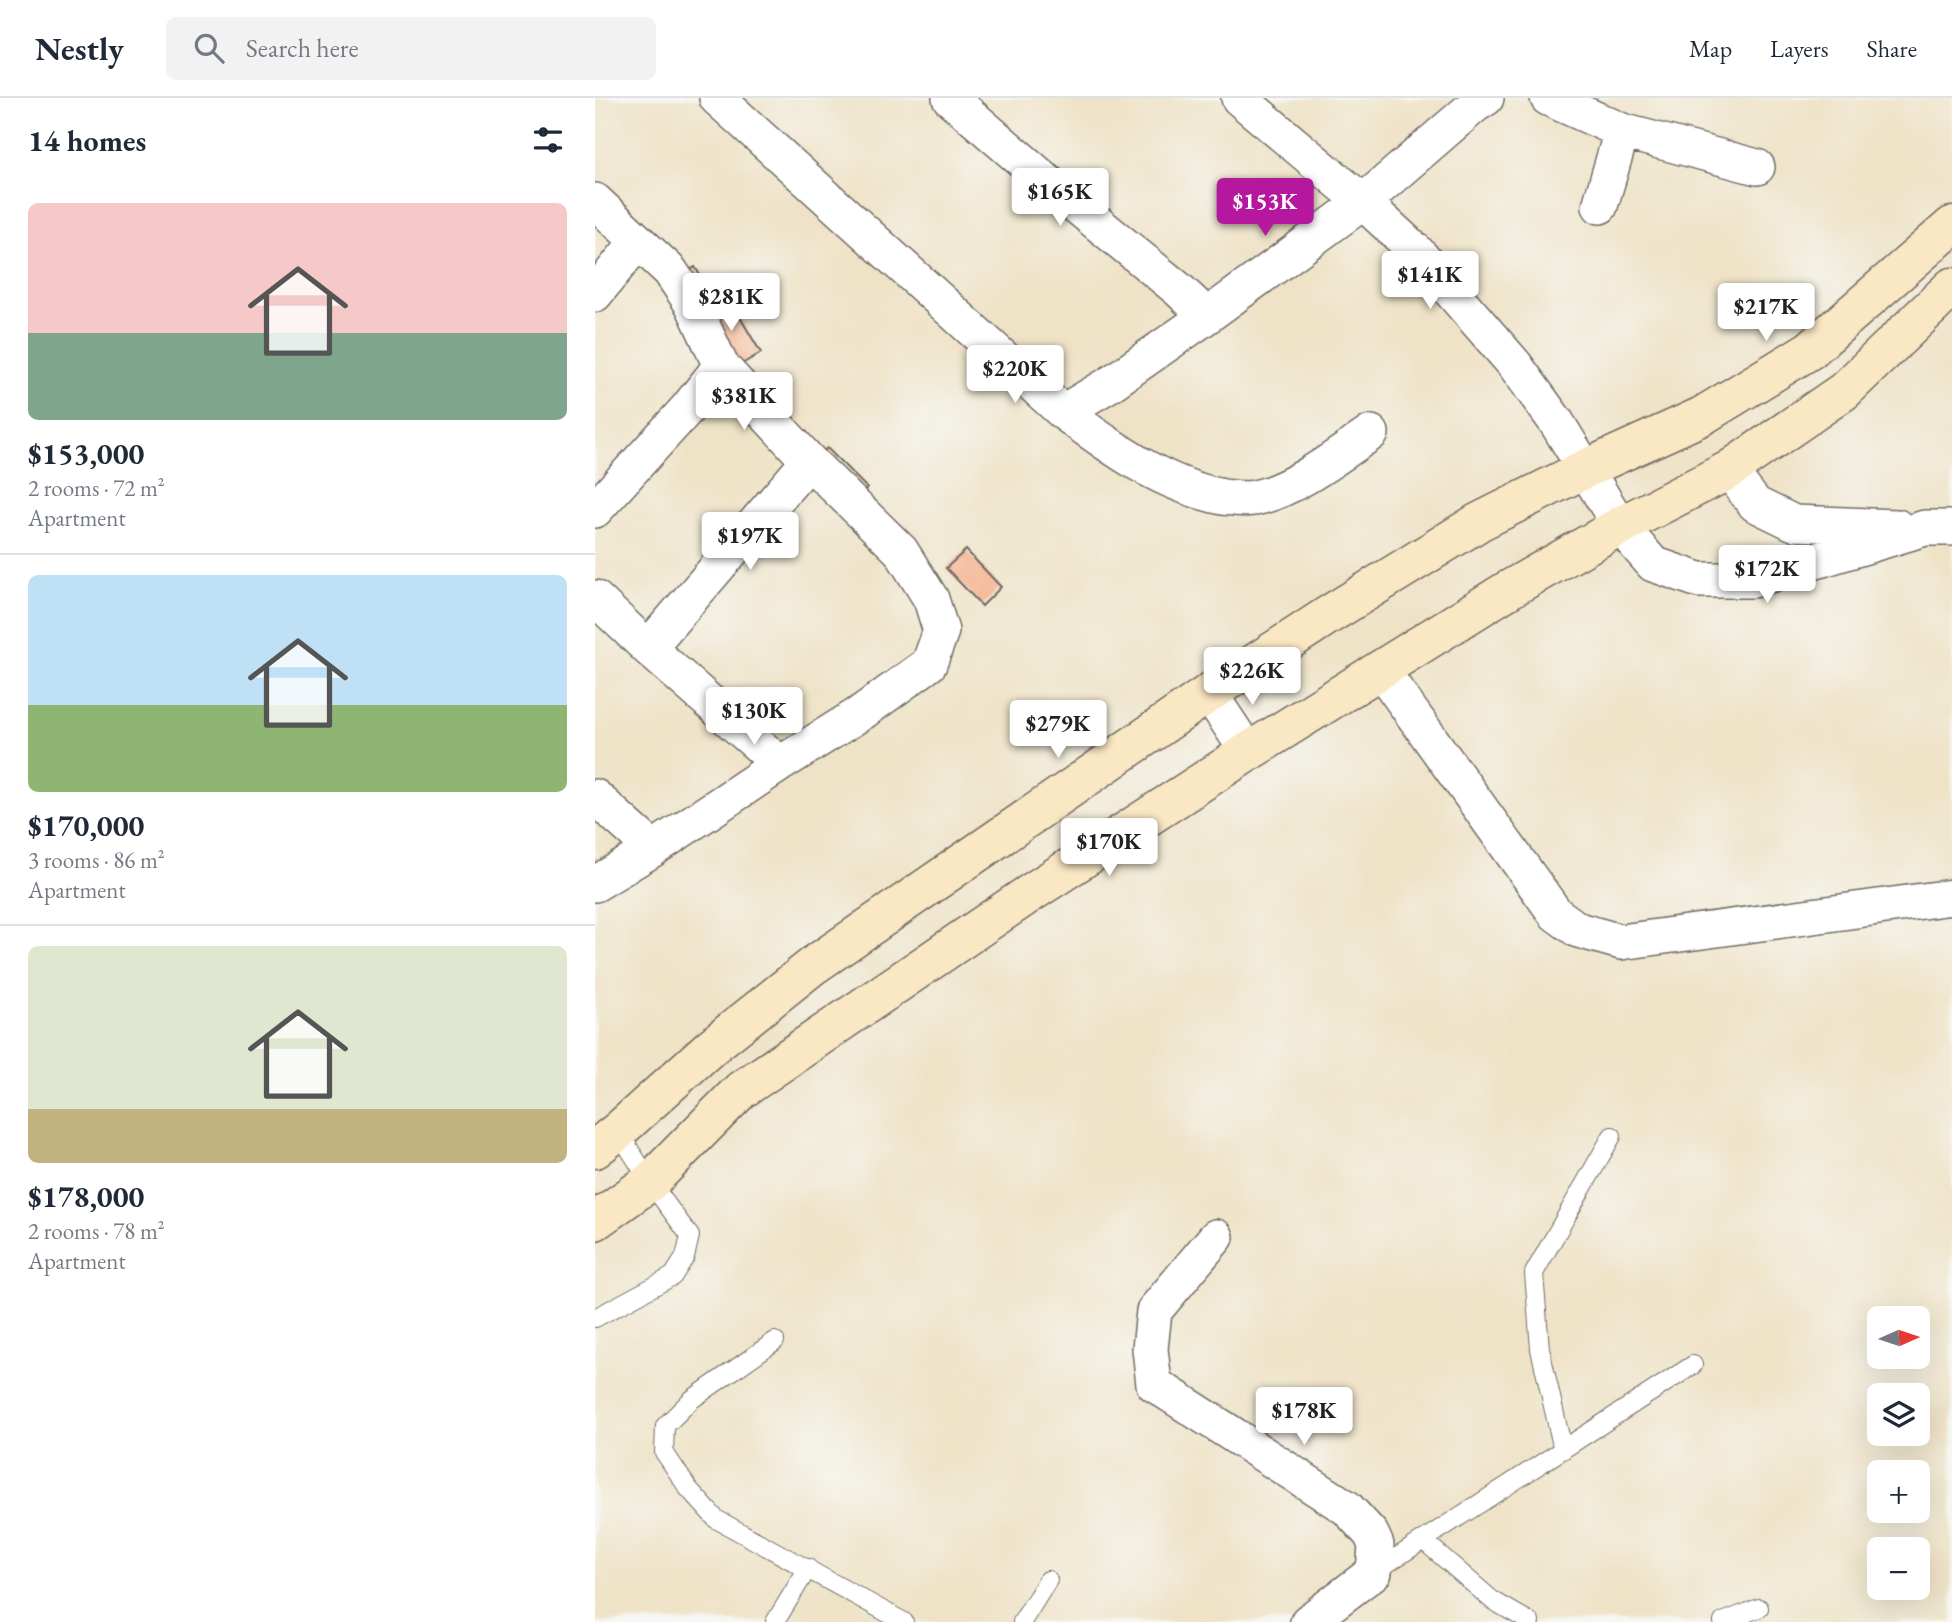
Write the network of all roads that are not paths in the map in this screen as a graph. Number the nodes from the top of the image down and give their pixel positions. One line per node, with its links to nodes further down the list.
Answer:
1 (717, 98): 17 (street)
2 (950, 98): 15 (street)
3 (1239, 98): 9 (street)
4 (1486, 98): 9 (street)
5 (1548, 98): 6 (street)
6 (1622, 131): 7 (street); 10 (street)
7 (1757, 167)
8 (595, 201): 12 (street)
9 (1363, 202): 15 (street); 20 (street)
10 (1600, 206)
11 (1952, 226): 20 (street)
12 (638, 241): 14 (street); 16 (street)
13 (1952, 287): 21 (street)
14 (595, 294)
15 (1207, 316): 17 (street)
16 (721, 366): 19 (street); 22 (street)
17 (1063, 412): 18 (street)
18 (1371, 433)
19 (809, 461): 26 (street); 30 (street)
20 (1585, 469): 23 (street); 28 (street)
21 (1729, 470): 23 (street); 24 (street)
22 (595, 510)
23 (1620, 526): 24 (street); 27 (street)
24 (1939, 528)
25 (595, 598): 26 (street)
26 (649, 648): 30 (street)
27 (1381, 670): 29 (street); 34 (street)
28 (1209, 693): 29 (street); 36 (street)
29 (1248, 752): 37 (street)
30 (780, 764): 32 (street)
31 (595, 797): 32 (street)
32 (653, 849): 33 (street)
33 (595, 884)
34 (1952, 897)
35 (1612, 1136): 43 (lane)
36 (606, 1140): 37 (lane)
37 (650, 1182): 38 (street); 40 (lane)
38 (595, 1221)
39 (1216, 1237): 46 (street)
40 (595, 1318)
41 (775, 1340): 45 (lane)
42 (1693, 1365): 43 (lane)
43 (1563, 1450): 44 (lane)
44 (1423, 1541): 46 (lane); 53 (lane)
45 (808, 1568): 49 (lane); 50 (lane)
46 (1374, 1572): 52 (street)
47 (1048, 1580): 51 (lane)
48 (1759, 1608): 54 (lane)
49 (775, 1622)
50 (904, 1622)
51 (1022, 1622)
52 (1308, 1622)
53 (1530, 1622)
54 (1723, 1622)

